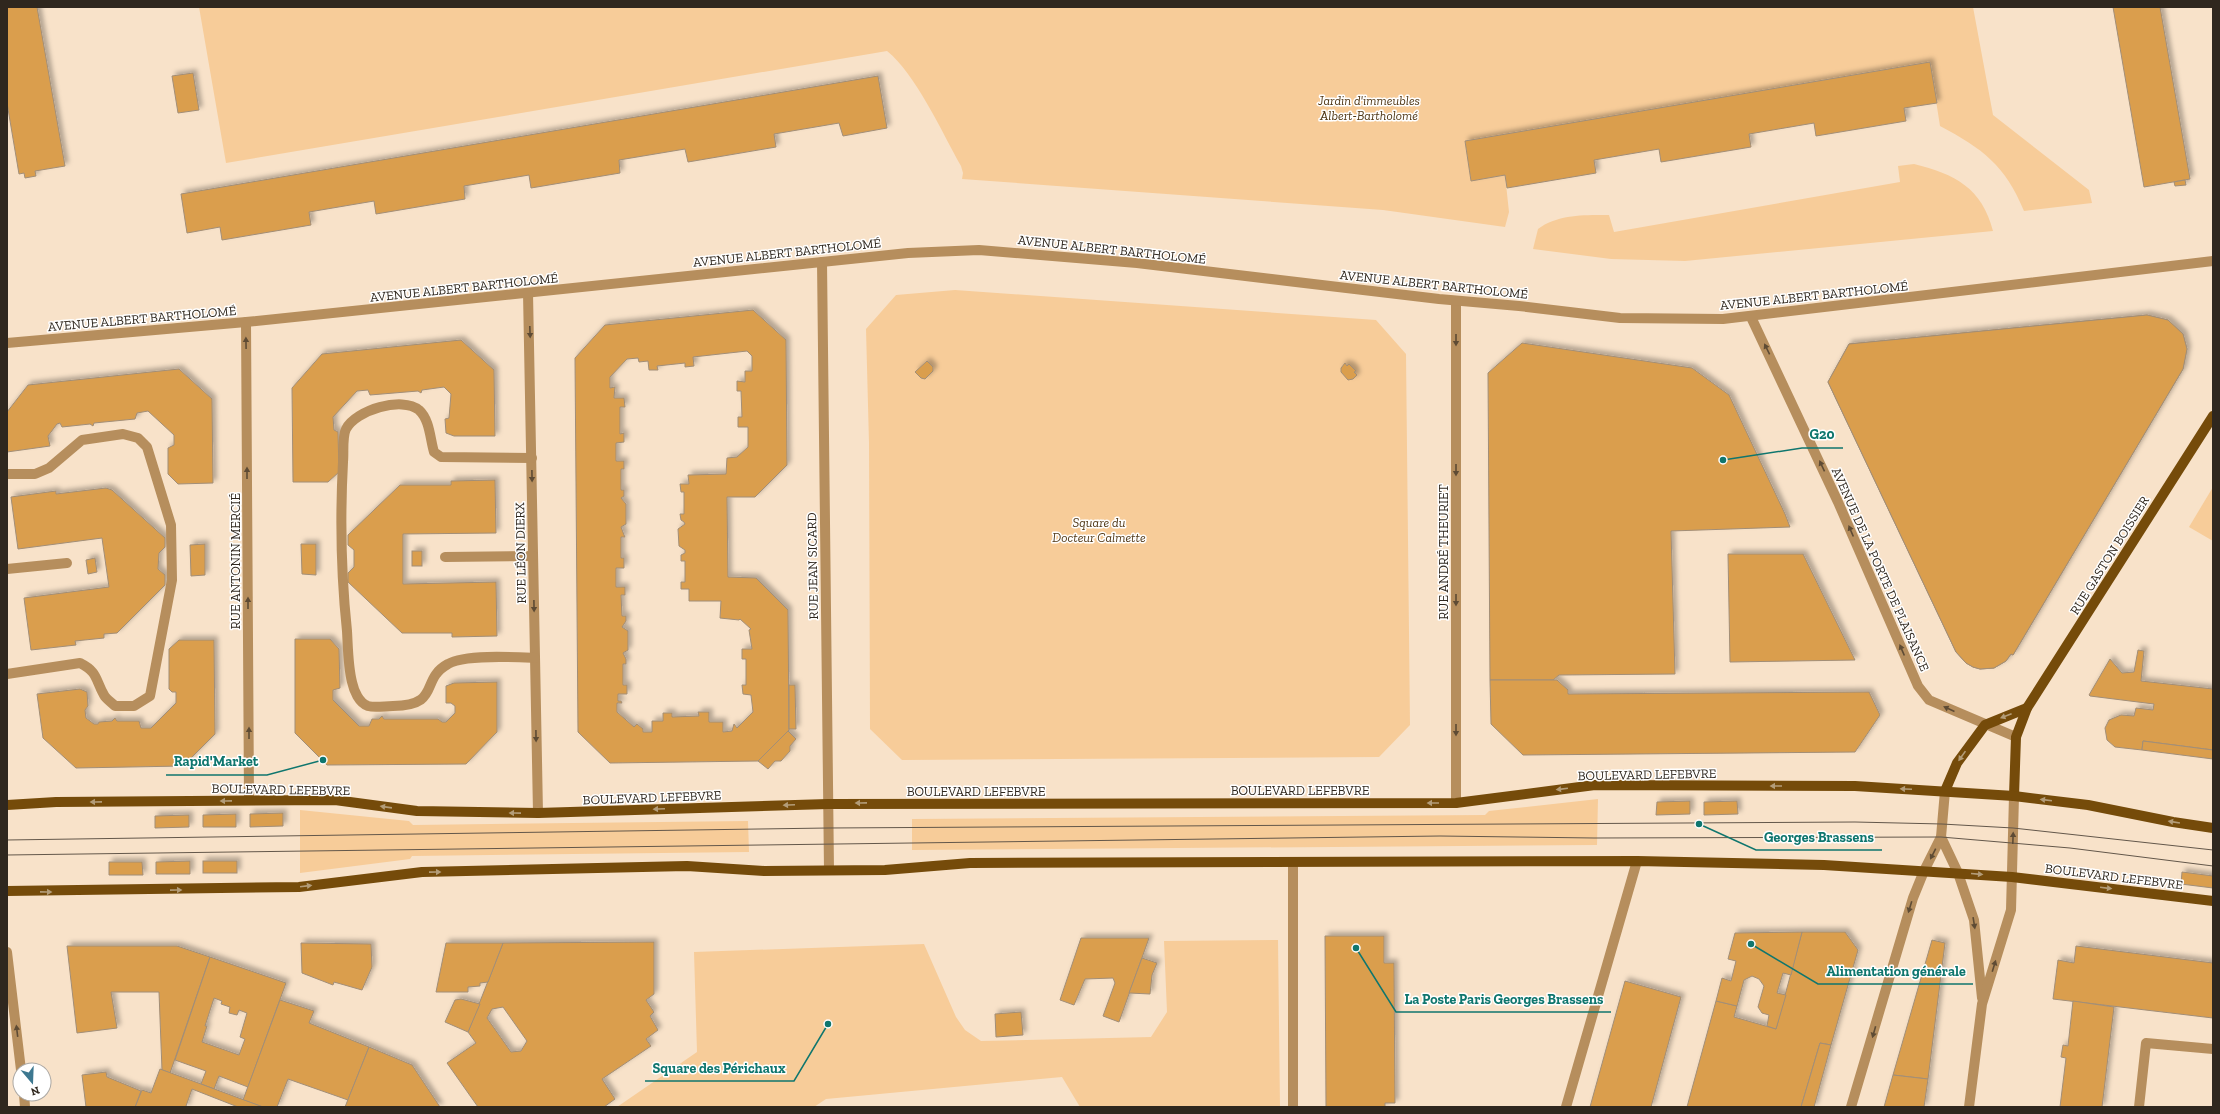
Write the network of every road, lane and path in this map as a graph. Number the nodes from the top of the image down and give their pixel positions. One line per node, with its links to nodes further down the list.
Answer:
1 (2213, 261): 5 (street, AVENUE ALBERT BARTHOLOMÉ)
2 (822, 262): 3 (street, AVENUE ALBERT BARTHOLOMÉ); 4 (street, AVENUE ALBERT BARTHOLOMÉ); 24 (street, RUE JEAN SICARD)
3 (528, 293): 6 (street, AVENUE ALBERT BARTHOLOMÉ); 9 (street, RUE LÉON DIERX, one-way to 9)
4 (1456, 300): 5 (street, AVENUE ALBERT BARTHOLOMÉ); 23 (street, RUE ANDRÉ THEURIET, one-way to 23)
5 (1751, 317): 18 (street, AVENUE DE LA PORTE DE PLAISANCE, one-way to 5)
6 (246, 322): 7 (street, AVENUE ALBERT BARTHOLOMÉ); 22 (street, RUE ANTONIN MERCIÉ, one-way to 6)
7 (7, 343)
8 (2213, 416): 17 (main road, RUE GASTON BOISSIER)
9 (532, 458): 11 (street, RUE LÉON DIERX, one-way to 11); 15 (street)
10 (7, 474): 16 (street)
11 (533, 556): 12 (street); 15 (street, RUE LÉON DIERX, one-way to 15)
12 (446, 557)
13 (67, 563): 14 (street)
14 (7, 569)
15 (535, 658): 26 (street, RUE LÉON DIERX, one-way to 26)
16 (7, 674)
17 (2027, 708): 18 (main road, one-way to 18); 19 (main road, RUE GASTON BOISSIER)
18 (1985, 725): 19 (street, AVENUE DE LA PORTE DE PLAISANCE); 20 (main road, one-way to 20)
19 (2016, 737): 21 (main road, RUE GASTON BOISSIER)
20 (1945, 791): 21 (main road, BOULEVARD LEFEBVRE); 23 (main road, BOULEVARD LEFEBVRE, one-way to 23); 28 (street)
21 (2014, 796): 27 (main road, BOULEVARD LEFEBVRE, one-way to 21); 34 (street, one-way to 21)
22 (249, 800): 25 (main road, BOULEVARD LEFEBVRE, one-way to 25); 26 (main road, BOULEVARD LEFEBVRE, one-way to 22)
23 (1456, 803): 24 (main road, BOULEVARD LEFEBVRE, one-way to 24)
24 (828, 804): 26 (main road, BOULEVARD LEFEBVRE, one-way to 26); 31 (street, RUE JEAN SICARD)
25 (7, 806)
26 (538, 813)
27 (2213, 828)
28 (1941, 837): 32 (street, one-way to 32); 33 (street)
29 (1637, 861): 30 (main road, BOULEVARD LEFEBVRE); 32 (main road, BOULEVARD LEFEBVRE); 42 (street)
30 (1293, 862): 31 (main road, BOULEVARD LEFEBVRE); 41 (street)
31 (829, 870): 35 (main road, BOULEVARD LEFEBVRE, one-way to 31)
32 (1924, 871): 33 (main road, BOULEVARD LEFEBVRE); 43 (street, one-way to 43)
33 (1958, 873): 34 (main road, BOULEVARD LEFEBVRE, one-way to 34); 38 (street, one-way to 38)
34 (2012, 877): 36 (main road, BOULEVARD LEFEBVRE, one-way to 36); 38 (street, one-way to 34)
35 (7, 891)
36 (2213, 901)
37 (7, 952): 40 (street, one-way to 37)
38 (1982, 1004): 44 (street)
39 (2213, 1049): 45 (street)
40 (20, 1062)
41 (1293, 1107)
42 (1566, 1107)
43 (1851, 1107)
44 (1969, 1107)
45 (2139, 1107)

